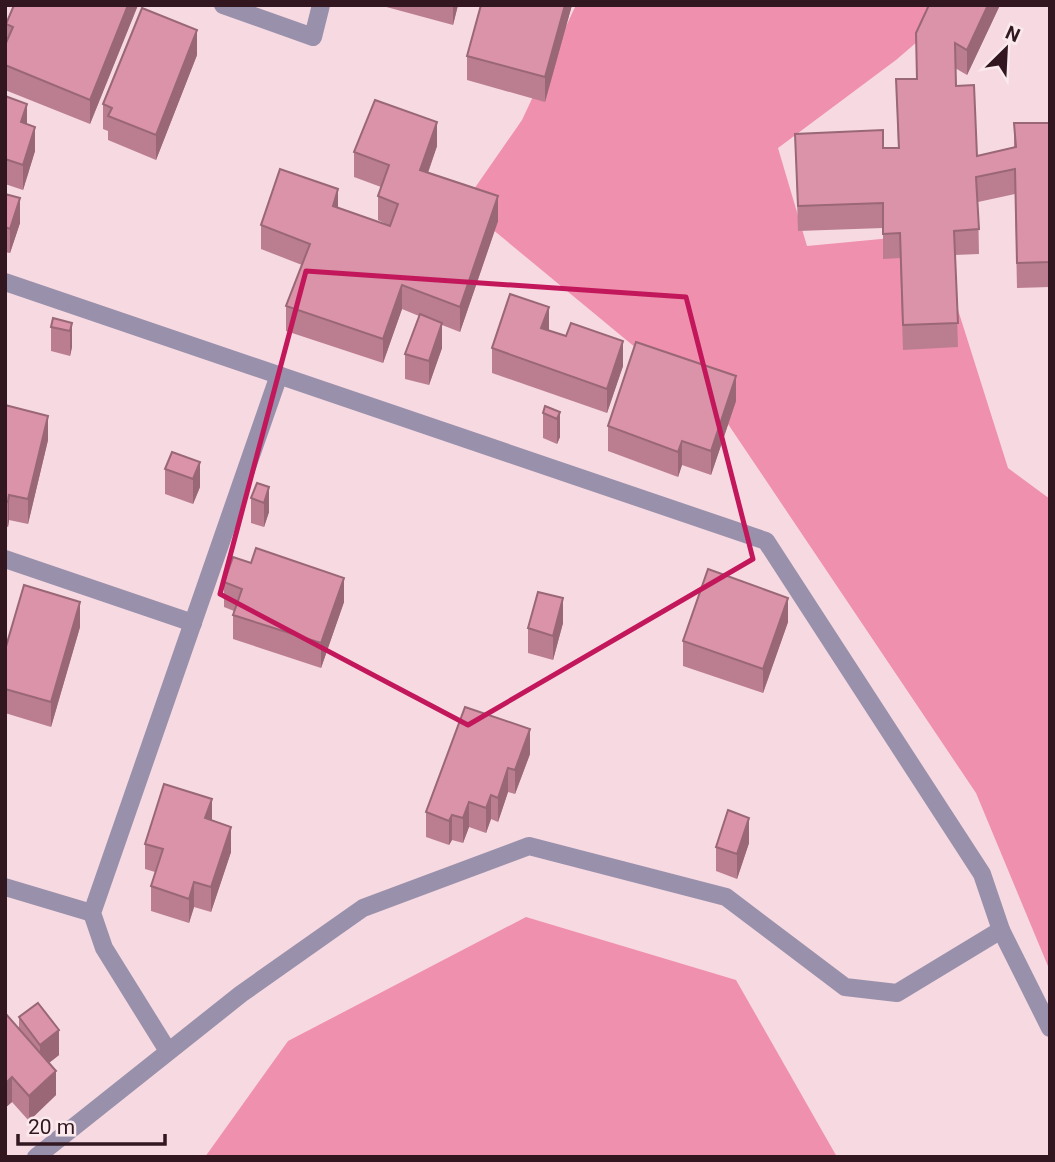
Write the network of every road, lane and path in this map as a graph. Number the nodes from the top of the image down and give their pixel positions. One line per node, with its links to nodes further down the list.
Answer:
1 (223, 5): 2 (street)
2 (321, 5)
3 (5, 282): 4 (street)
4 (279, 375): 6 (street); 9 (street)
5 (5, 559): 6 (street)
6 (193, 623): 8 (street)
7 (5, 887): 8 (street)
8 (92, 913): 11 (street)
9 (1001, 930): 10 (street); 11 (street)
10 (1050, 1028)
11 (168, 1051): 12 (street)
12 (36, 1157)

